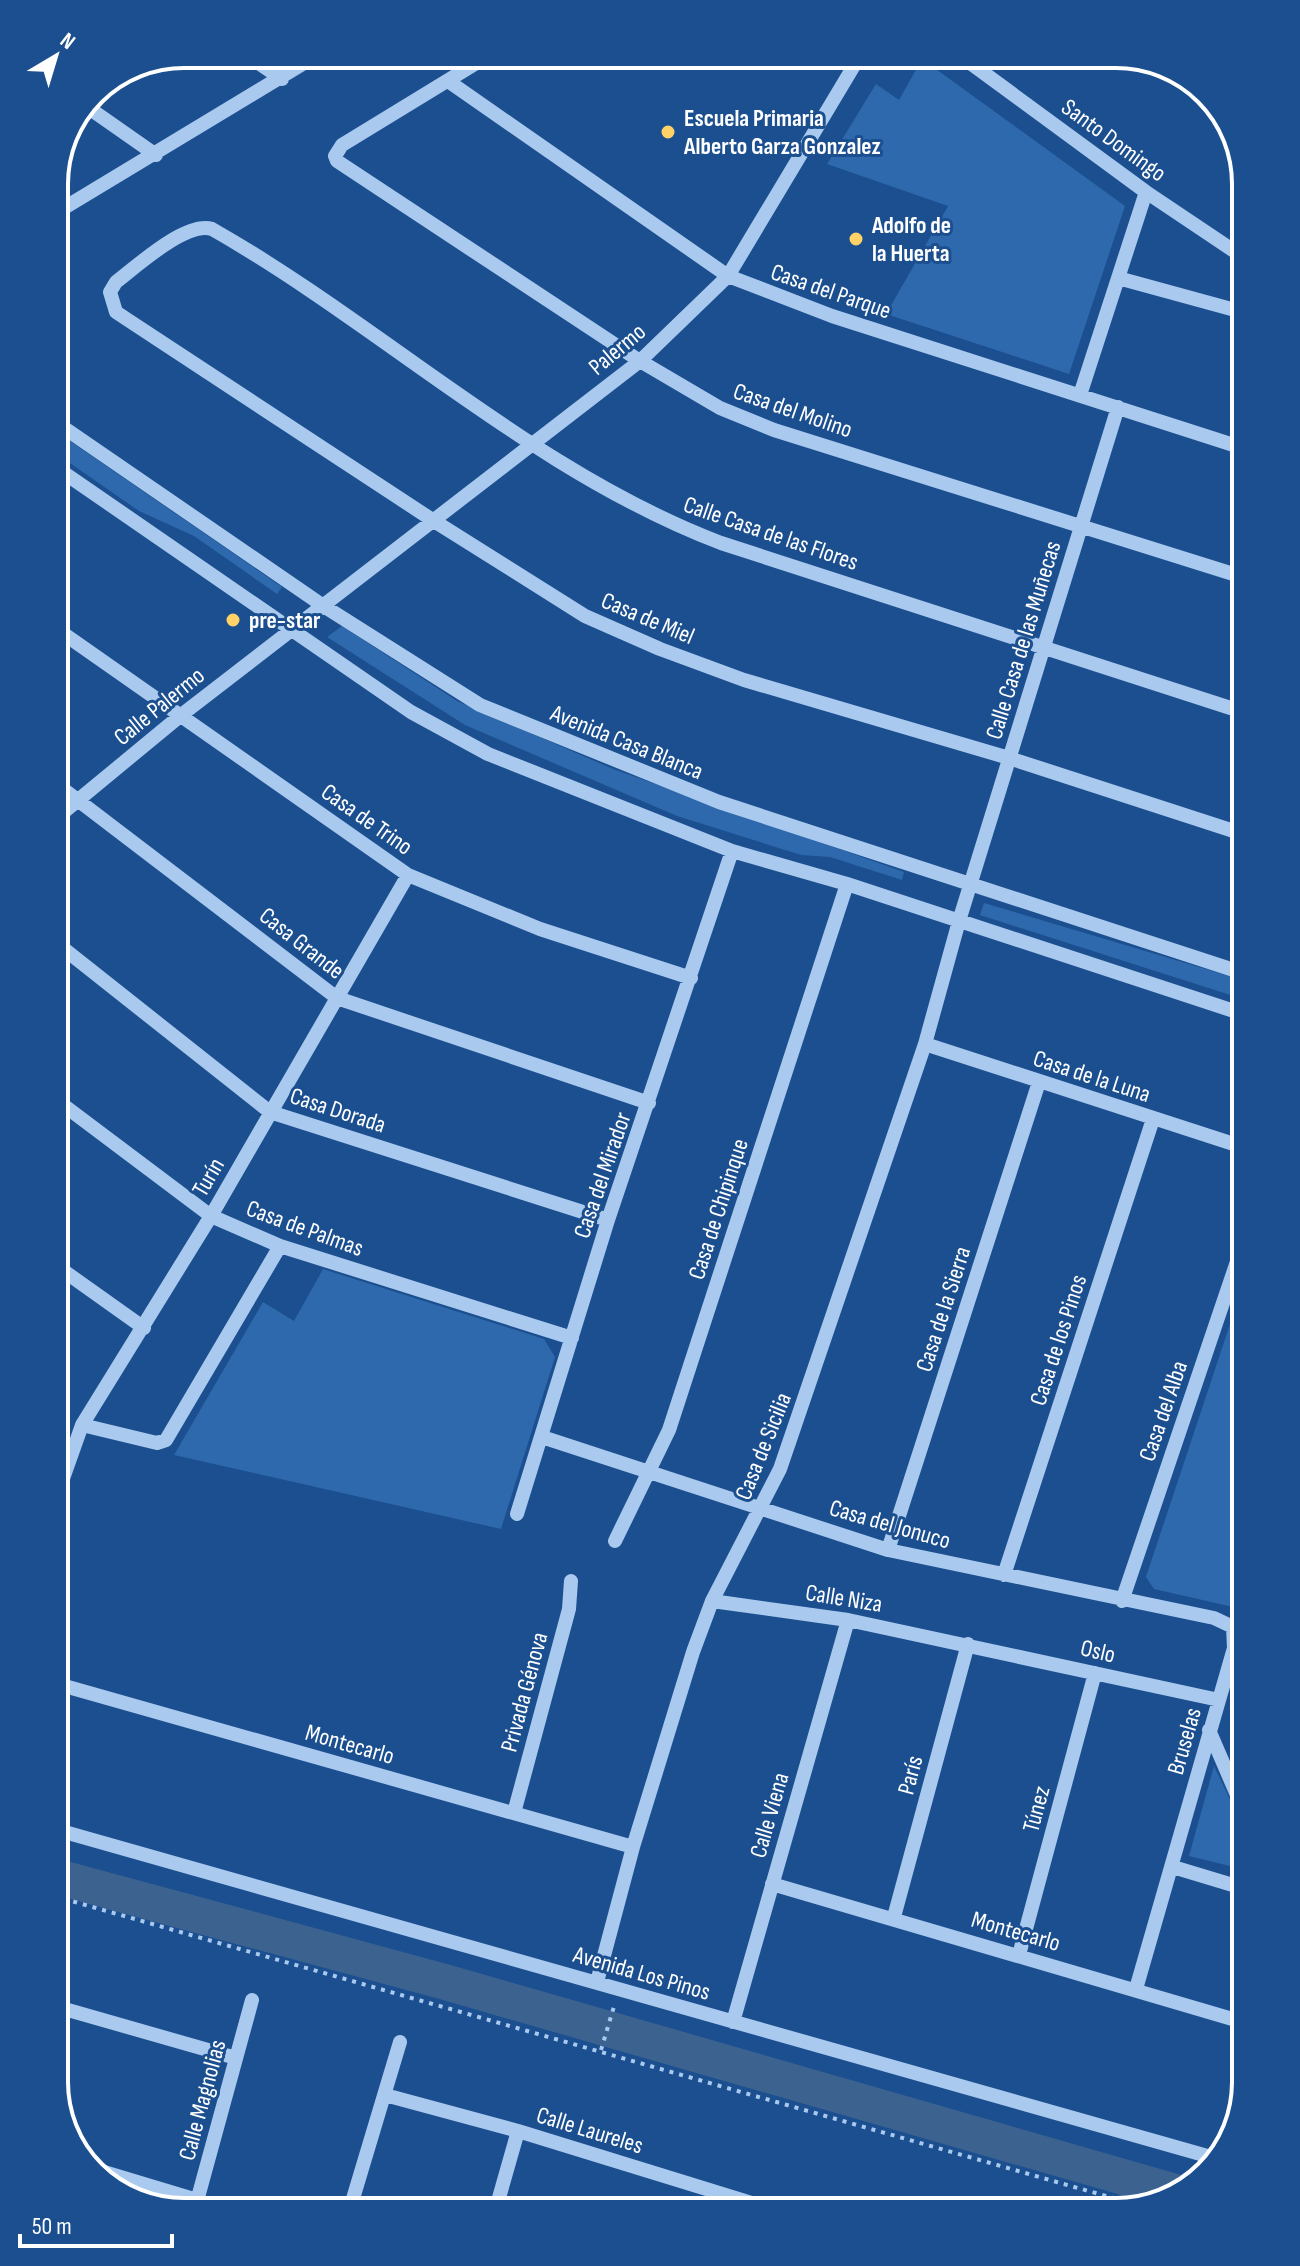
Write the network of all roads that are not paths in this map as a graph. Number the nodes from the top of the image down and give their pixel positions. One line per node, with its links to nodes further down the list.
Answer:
1 (266, 68): 6 (street)
2 (298, 68): 6 (street)
3 (469, 68): 7 (street)
4 (853, 68): 13 (street, Palermo)
5 (977, 68): 10 (street, Santo Domingo)
6 (282, 79): 9 (street)
7 (448, 81): 13 (street, Casa del Parque); 17 (street, Casa del Molino)
8 (94, 112): 9 (street)
9 (156, 155): 11 (street)
10 (1146, 192): 12 (street, Santo Domingo); 14 (street)
11 (68, 206)
12 (1232, 250)
13 (728, 276): 17 (street, Palermo); 18 (street, Casa del Parque)
14 (1118, 278): 16 (street); 18 (street)
15 (110, 292): 21 (street, Calle Casa de las Flores); 24 (street, Casa de Miel)
16 (1232, 309)
17 (640, 361): 21 (street, Palermo); 25 (street, Casa del Molino)
18 (1080, 395): 19 (street, Casa del Parque)
19 (1118, 407): 22 (street, Casa del Parque); 25 (street, Calle Casa de las Muñecas)
20 (68, 431): 27 (street, Avenida Casa Blanca)
21 (535, 442): 24 (street, Palermo); 30 (street, Calle Casa de las Flores)
22 (1232, 444)
23 (68, 475): 28 (street)
24 (434, 521): 27 (street, Palermo); 33 (street, Casa de Miel)
25 (1082, 524): 26 (street, Casa del Molino); 30 (street, Calle Casa de las Muñecas)
26 (1232, 573)
27 (322, 605): 28 (street, Calle Palermo); 41 (street, Avenida Casa Blanca)
28 (293, 628): 32 (street, Calle Palermo); 38 (street)
29 (68, 637): 32 (street, Casa de Trino)
30 (1044, 646): 31 (street, Calle Casa de las Flores); 33 (street, Calle Casa de las Muñecas)
31 (1232, 708)
32 (180, 716): 35 (street, Calle Palermo); 39 (street, Casa de Trino)
33 (1009, 758): 37 (street, Casa de Miel); 41 (street, Calle Casa de las Muñecas)
34 (68, 792): 35 (street, Casa Grande)
35 (79, 799): 36 (street, Calle Palermo); 46 (street, Casa Grande)
36 (68, 808)
37 (1232, 830)
38 (732, 851): 40 (street); 45 (street, Casa del Mirador)
39 (408, 875): 45 (street, Casa de Trino); 46 (street, Turín)
40 (847, 884): 42 (street); 65 (street, Casa de Chipinque)
41 (970, 886): 42 (street, Calle Casa de las Muñecas); 44 (street, Avenida Casa Blanca)
42 (959, 921): 47 (street); 48 (street, Casa de Sicilia)
43 (68, 952): 52 (street, Casa Dorada)
44 (1232, 970)
45 (691, 978): 50 (street, Casa del Mirador)
46 (337, 998): 50 (street, Casa Grande); 52 (street, Turín)
47 (1232, 1010)
48 (925, 1044): 49 (street, Casa de la Luna); 66 (street, Casa de Sicilia)
49 (1039, 1082): 53 (street, Casa de la Luna); 69 (street, Casa de la Sierra)
50 (649, 1103): 56 (street, Casa del Mirador)
51 (68, 1109): 55 (street, Casa de Palmas)
52 (270, 1112): 55 (street, Turín); 56 (street, Casa Dorada)
53 (1153, 1119): 54 (street, Casa de la Luna); 70 (street, Casa de los Pinos)
54 (1232, 1144)
55 (211, 1216): 57 (street, Casa de Palmas); 60 (street, Turín)
56 (608, 1220): 61 (street, Casa del Mirador)
57 (280, 1246): 61 (street, Casa de Palmas); 62 (street)
58 (68, 1274): 60 (street)
59 (1232, 1276): 73 (street, Casa del Alba)
60 (144, 1328): 62 (street, Turín)
61 (572, 1338): 63 (street, Casa del Mirador)
62 (82, 1425): 64 (street, Turín)
63 (542, 1437): 65 (street, Casa del Jonuco); 67 (street, Casa del Mirador)
64 (68, 1464)
65 (647, 1471): 66 (street, Casa del Jonuco); 68 (street, Casa de Chipinque)
66 (763, 1508): 69 (street, Casa del Jonuco); 72 (street, Casa de Sicilia)
67 (517, 1514)
68 (615, 1541)
69 (888, 1550): 70 (street, Casa del Jonuco)
70 (1004, 1575): 73 (street, Casa del Jonuco)
71 (571, 1581): 83 (street, Privada Génova)
72 (712, 1601): 74 (street, Calle Niza); 85 (street, Casa de Sicilia)
73 (1122, 1601): 75 (street, Casa del Jonuco)
74 (848, 1620): 76 (street, Calle Niza); 87 (street, Calle Viena)
75 (1232, 1627)
76 (968, 1644): 78 (street, Oslo); 89 (street, París)
77 (1232, 1655): 80 (street, Bruselas)
78 (1095, 1673): 80 (street, Oslo); 90 (street, Túnez)
79 (68, 1687): 83 (street, Montecarlo)
80 (1219, 1700): 81 (street, Bruselas)
81 (1209, 1730): 82 (street); 86 (street, Bruselas)
82 (1232, 1783)
83 (514, 1813): 85 (street, Montecarlo)
84 (68, 1833): 91 (street, Avenida Los Pinos)
85 (633, 1847): 91 (street, Casa de Sicilia)
86 (1173, 1867): 88 (street); 92 (street, Bruselas)
87 (772, 1884): 89 (street, Montecarlo); 96 (street, Calle Viena)
88 (1232, 1885)
89 (894, 1917): 90 (street, Montecarlo)
90 (1019, 1955): 92 (street, Montecarlo)
91 (597, 1982): 96 (street, Avenida Los Pinos)
92 (1136, 1989): 95 (street, Montecarlo)
93 (252, 2000): 98 (street, Calle Magnolias)
94 (68, 2010): 98 (street)
95 (1232, 2019)
96 (733, 2022): 101 (street, Avenida Los Pinos)
97 (400, 2042): 99 (street)
98 (236, 2058): 104 (street, Calle Magnolias)
99 (385, 2095): 100 (street, Calle Laureles); 105 (street)
100 (518, 2131): 106 (street); 107 (street, Calle Laureles)
101 (1205, 2155)
102 (122, 2179): 103 (street)
103 (172, 2197)
104 (198, 2198)
105 (353, 2198)
106 (499, 2198)
107 (736, 2198)

